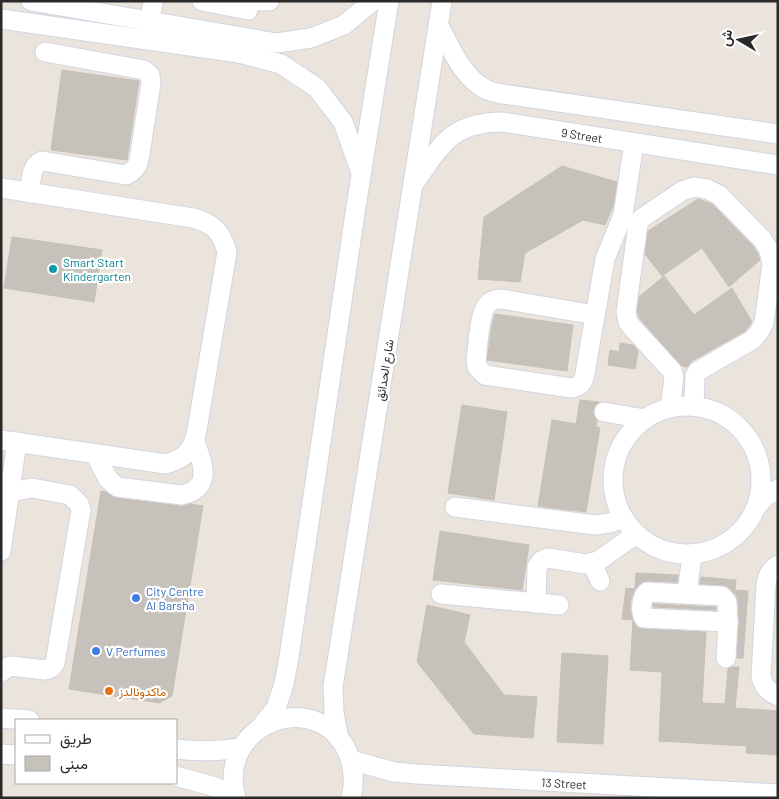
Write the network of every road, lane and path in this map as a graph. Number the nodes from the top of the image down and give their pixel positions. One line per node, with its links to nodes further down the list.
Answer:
1 (30, 1): 10 (street)
2 (142, 1): 10 (street)
3 (153, 1): 12 (street)
4 (202, 1): 9 (street)
5 (269, 1): 9 (street)
6 (374, 1): 12 (street)
7 (389, 1): 19 (street)
8 (442, 1): 13 (street, شارع الحدائق)
9 (254, 5)
10 (119, 16): 12 (street)
11 (1, 19): 14 (street)
12 (150, 21): 14 (street)
13 (439, 26): 16 (street); 21 (street, شارع الحدائق)
14 (147, 41): 19 (street)
15 (45, 52): 20 (street)
16 (778, 134)
17 (634, 143): 18 (street, 9 Street); 21 (street, 9 Street); 25 (street)
18 (778, 165)
19 (362, 174): 58 (street)
20 (126, 175): 23 (street); 24 (street)
21 (413, 185): 59 (street, شارع الحدائق)
22 (1, 188): 23 (street)
23 (30, 193): 24 (street)
24 (121, 207): 31 (street)
25 (595, 315): 25 (street)
26 (694, 406): 27 (street); 27 (street); 33 (street)
27 (670, 408): 29 (street)
28 (604, 412): 29 (street)
29 (645, 419): 40 (street)
30 (15, 442): 32 (street); 35 (street); 37 (street)
31 (195, 442): 32 (street); 32 (street)
32 (95, 454)
33 (760, 467): 34 (street); 38 (street)
34 (778, 480)
35 (28, 488): 37 (street); 54 (street)
36 (778, 490): 38 (street)
37 (10, 492): 42 (street)
38 (757, 506): 43 (street)
39 (455, 507): 40 (street)
40 (623, 518): 41 (street)
41 (636, 534): 43 (street); 44 (street)
42 (1, 551)
43 (692, 554): 48 (street)
44 (592, 563): 46 (street); 50 (street)
45 (778, 565): 49 (street)
46 (600, 582)
47 (441, 594): 50 (street)
48 (687, 594): 52 (street); 52 (street)
49 (772, 601): 55 (street)
50 (536, 603): 51 (street)
51 (559, 605)
52 (728, 622): 53 (street)
53 (726, 658)
54 (1, 672)
55 (778, 696)
56 (2, 714): 57 (street)
57 (24, 719)
58 (260, 728): 59 (street); 60 (street)
59 (339, 739): 64 (street)
60 (241, 748): 61 (street); 67 (street)
61 (178, 749)
62 (1, 754): 63 (street)
63 (15, 755)
64 (351, 760): 66 (street, 13 Street); 68 (street)
65 (178, 777): 67 (street)
66 (778, 794)
67 (236, 797)
68 (351, 798)

